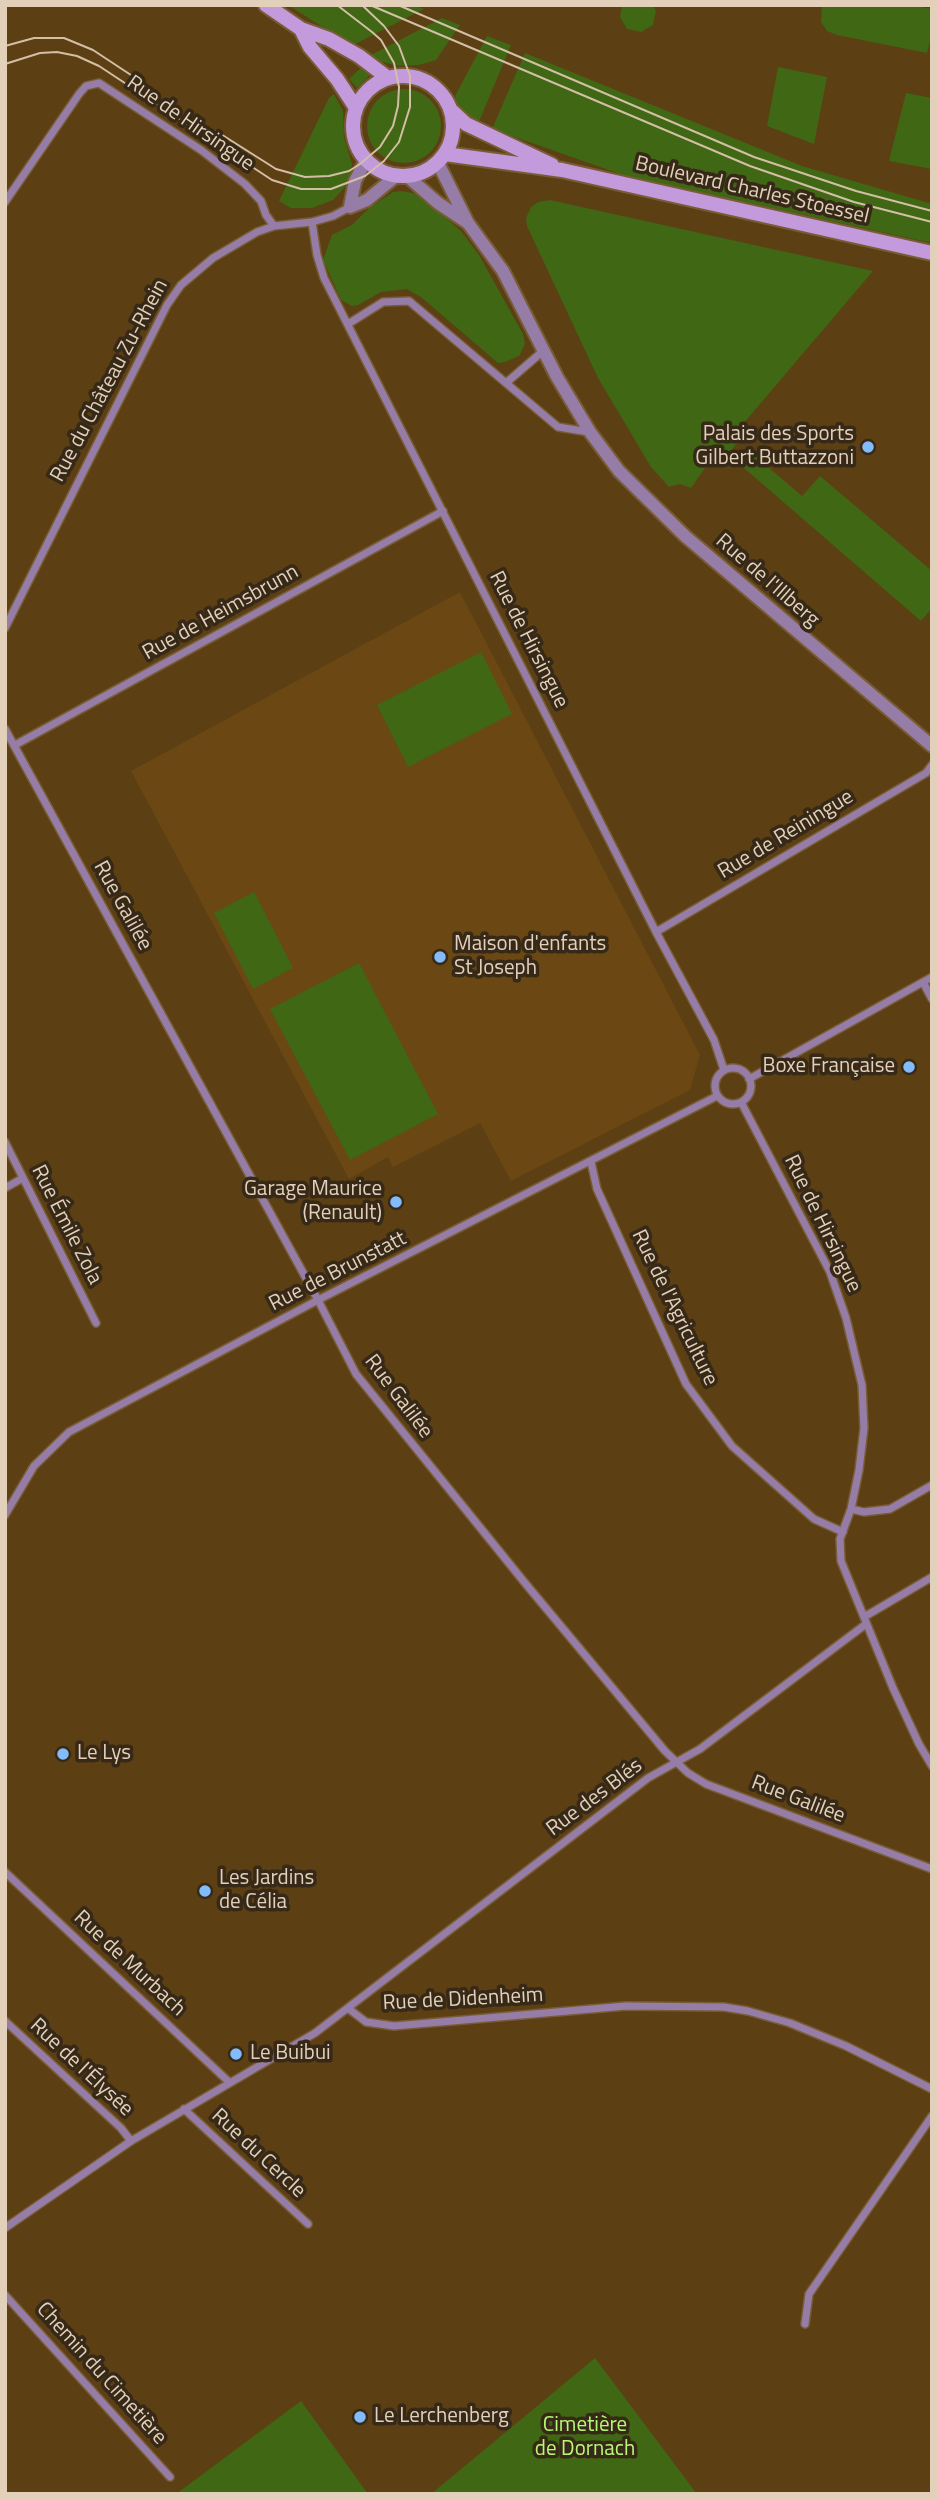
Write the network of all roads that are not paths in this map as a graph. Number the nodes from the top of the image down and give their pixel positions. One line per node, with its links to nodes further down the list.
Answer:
1 (266, 5): 2 (main road)
2 (301, 29): 3 (main road); 4 (main road)
3 (388, 78): 4 (main road); 5 (main road)
4 (356, 108): 7 (main road)
5 (451, 110): 6 (main road); 8 (main road, Boulevard Charles Stoessel)
6 (441, 158): 8 (main road, Boulevard Charles Stoessel); 9 (main road); 13 (street, Rue de l'Illberg)
7 (366, 160): 9 (main road); 11 (street)
8 (562, 170): 15 (main road, Boulevard Charles Stoessel)
9 (402, 176): 11 (street, Rue du Château Zu-Rhein); 13 (street, Rue de l'Illberg)
10 (5, 202): 14 (street, Rue de Hirsingue)
11 (350, 207): 12 (street, Rue du Château Zu-Rhein)
12 (312, 222): 14 (street, Rue du Château Zu-Rhein); 16 (street, Rue de Hirsingue)
13 (468, 223): 17 (street, Rue de l'Illberg)
14 (274, 226): 21 (street, Rue du Château Zu-Rhein)
15 (932, 253)
16 (348, 324): 18 (street); 20 (street, Rue de Hirsingue)
17 (543, 351): 18 (street); 19 (street, Rue de l'Illberg)
18 (506, 383): 19 (street)
19 (590, 432): 24 (street, Rue de l'Illberg)
20 (443, 510): 23 (street, Rue de Heimsbrunn); 26 (street, Rue de Hirsingue)
21 (5, 628)
22 (5, 729): 23 (street, Rue Galilée)
23 (15, 745): 38 (street, Rue Galilée)
24 (932, 746)
25 (932, 765): 26 (street, Rue de Reiningue)
26 (656, 932): 30 (street, Rue de Hirsingue)
27 (932, 977): 28 (street)
28 (923, 982): 29 (street); 31 (street)
29 (932, 999)
30 (724, 1070): 31 (street); 32 (street)
31 (749, 1079): 33 (street)
32 (717, 1096): 33 (street); 35 (street, Rue de Brunstatt)
33 (741, 1102): 41 (street, Rue de Hirsingue)
34 (5, 1142): 36 (street, Rue Émile Zola)
35 (591, 1163): 38 (street, Rue de Brunstatt); 43 (street, Rue de l'Agriculture)
36 (23, 1178): 37 (street); 39 (street, Rue Émile Zola)
37 (5, 1188)
38 (318, 1300): 42 (street, Rue de Brunstatt); 46 (street, Rue Galilée)
39 (96, 1323)
40 (932, 1485): 41 (street)
41 (851, 1510): 43 (street, Rue de Hirsingue)
42 (5, 1515)
43 (843, 1532): 45 (street)
44 (932, 1577): 45 (street, Rue des Blés)
45 (865, 1621): 46 (street, Rue des Blés); 47 (street)
46 (677, 1764): 48 (street, Rue Galilée); 50 (street, Rue des Blés)
47 (932, 1766)
48 (931, 1868)
49 (5, 1872): 52 (street, Rue de Murbach)
50 (349, 2009): 52 (street); 53 (street, Rue de Didenheim)
51 (5, 2021): 56 (street, Rue de l'Élysée)
52 (229, 2082): 54 (street)
53 (932, 2090)
54 (184, 2109): 56 (street); 57 (street, Rue du Cercle)
55 (932, 2116): 60 (street)
56 (131, 2141): 58 (street)
57 (308, 2224)
58 (5, 2228)
59 (5, 2295): 61 (street, Chemin du Cimetière)
60 (805, 2324)
61 (170, 2477)

